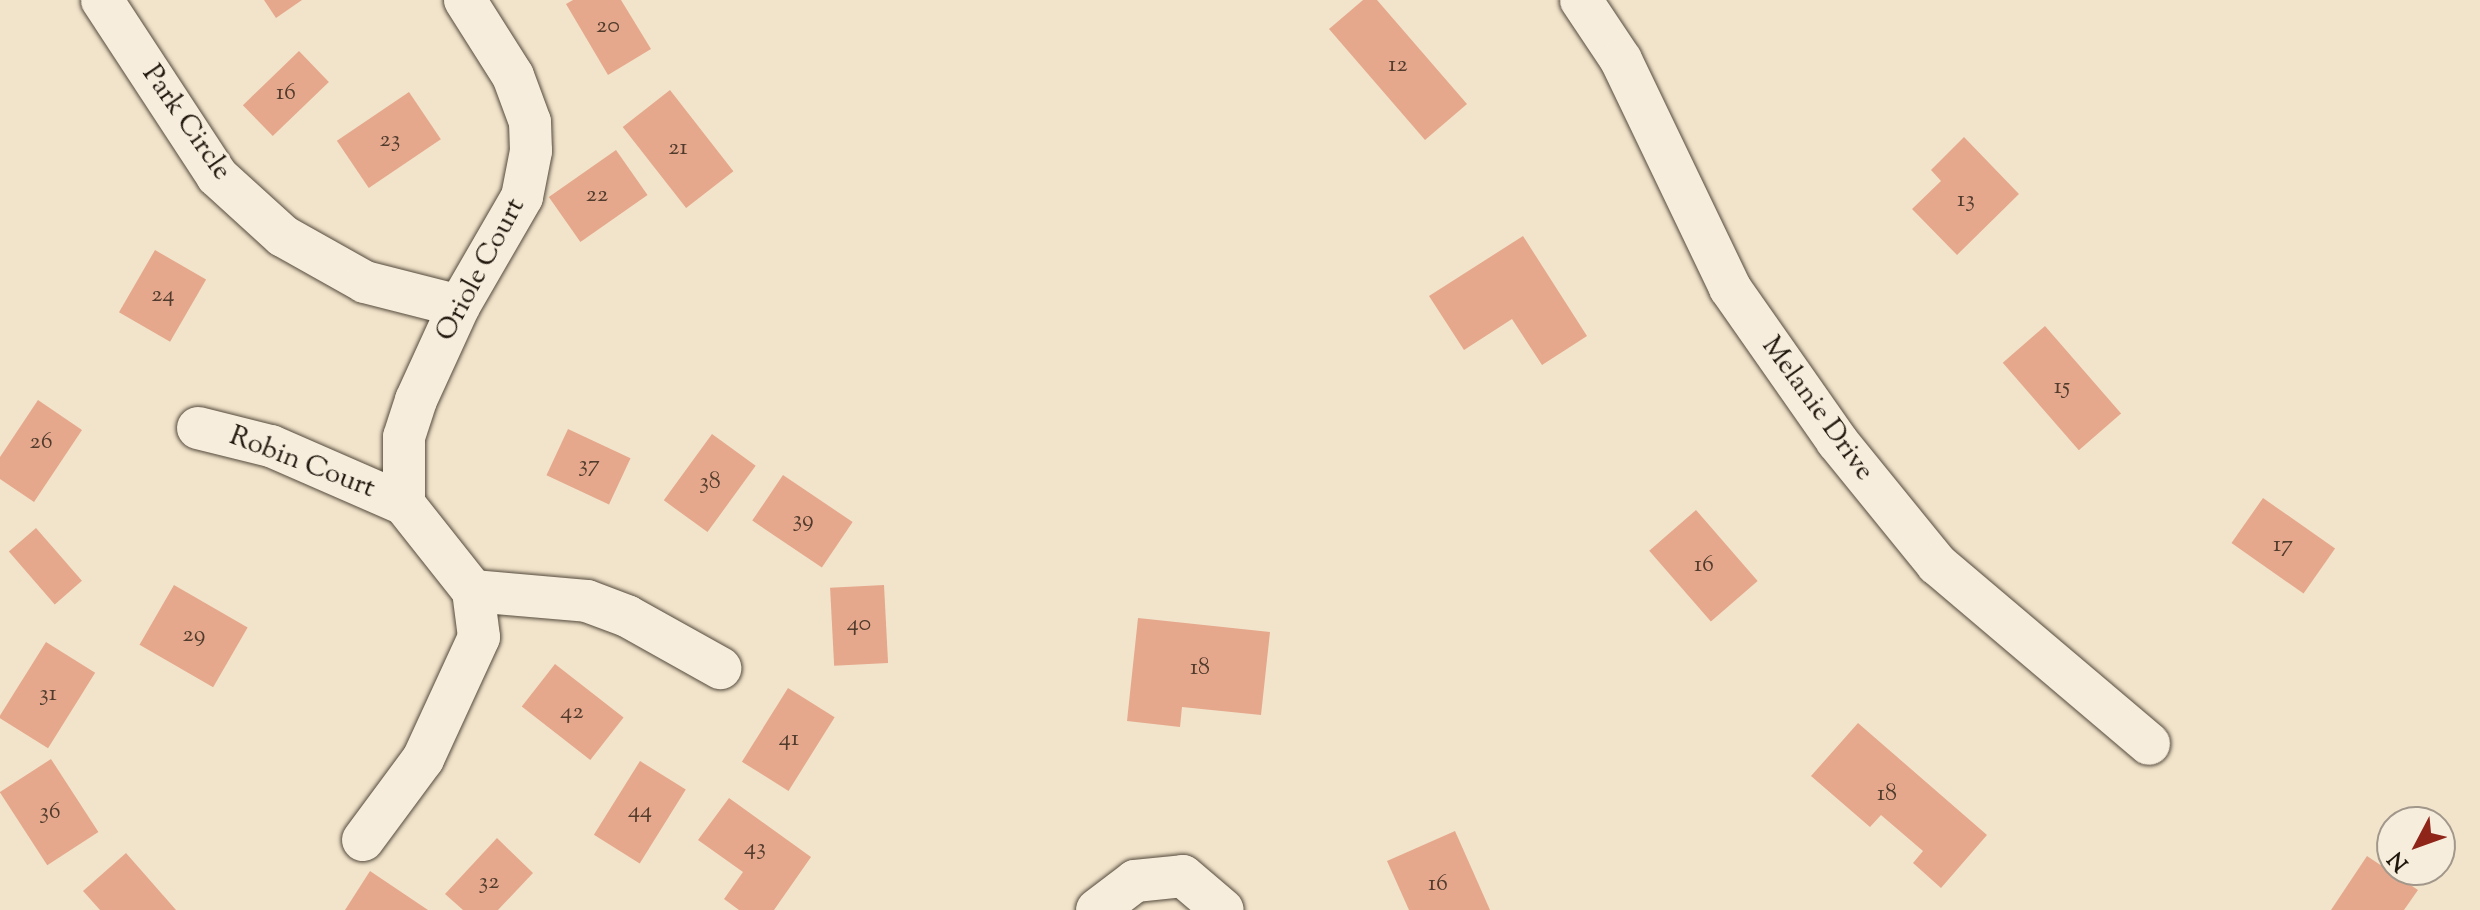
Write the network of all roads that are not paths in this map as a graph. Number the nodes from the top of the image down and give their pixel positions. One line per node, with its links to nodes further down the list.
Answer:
1 (102, 0): 4 (street, Park Circle)
2 (465, 0): 4 (street, Oriole Court)
3 (1581, 0): 9 (street, Melanie Drive)
4 (459, 306): 6 (street, Oriole Court)
5 (198, 428): 6 (street, Robin Court)
6 (404, 504): 7 (street)
7 (473, 591): 8 (street); 10 (street)
8 (720, 668)
9 (2149, 744)
10 (363, 840)
11 (1097, 910): 12 (street)
12 (1223, 910)

